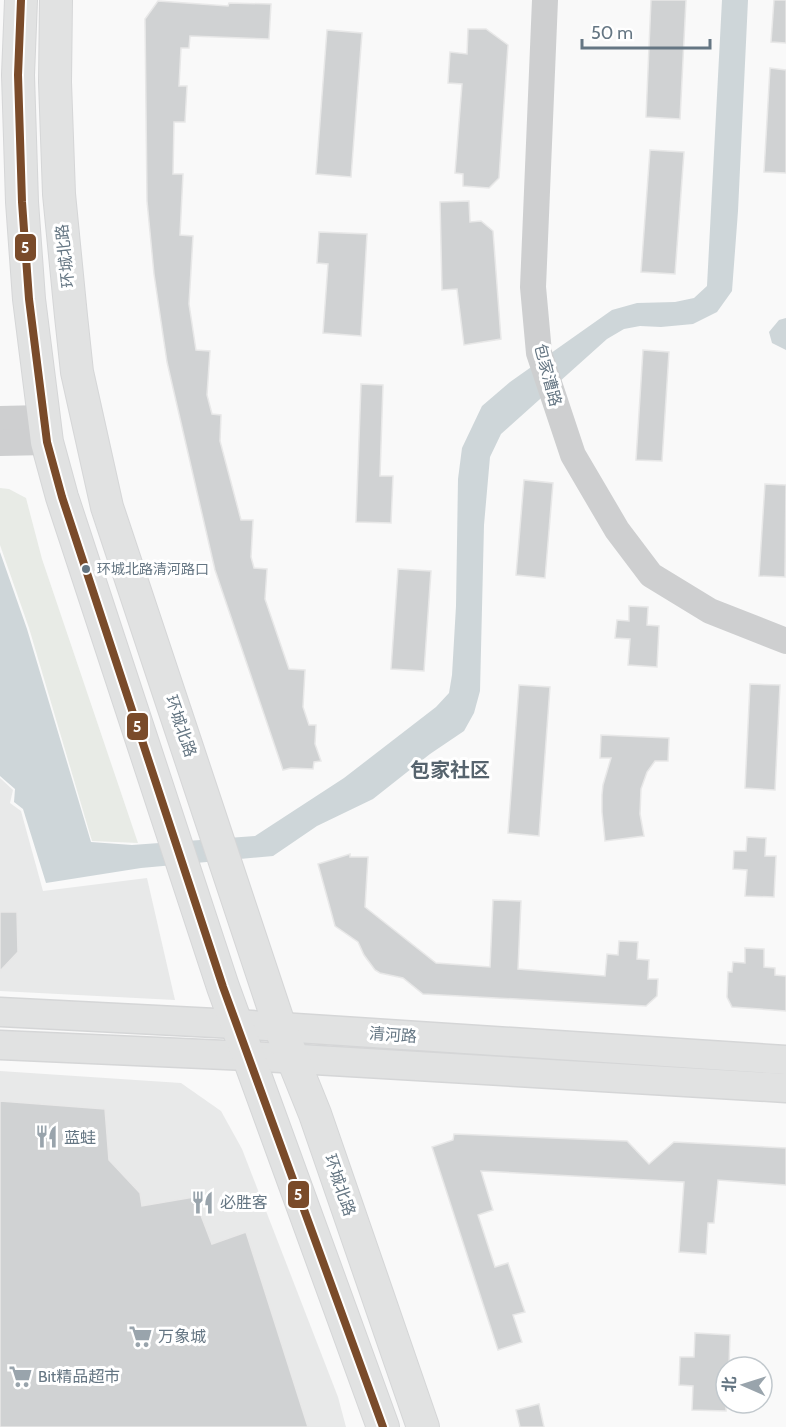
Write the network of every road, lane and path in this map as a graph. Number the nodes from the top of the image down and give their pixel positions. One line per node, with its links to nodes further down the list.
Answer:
1 (21, 0): 5 (main road)
2 (56, 0): 10 (main road, 环城北路)
3 (545, 0): 7 (street, 包家漕路)
4 (0, 418): 5 (street)
5 (45, 430): 6 (street); 9 (main road)
6 (0, 443)
7 (786, 641)
8 (0, 1012): 9 (main road, 清河路)
9 (235, 1024): 10 (main road, 清河路); 12 (main road)
10 (280, 1027): 13 (main road, 环城北路); 14 (main road, 清河路)
11 (0, 1045): 12 (main road, 清河路)
12 (248, 1056): 13 (main road, 清河路); 16 (main road)
13 (292, 1059): 15 (main road, 清河路); 17 (main road, 环城北路)
14 (786, 1060)
15 (786, 1088)
16 (383, 1427)
17 (423, 1427)

